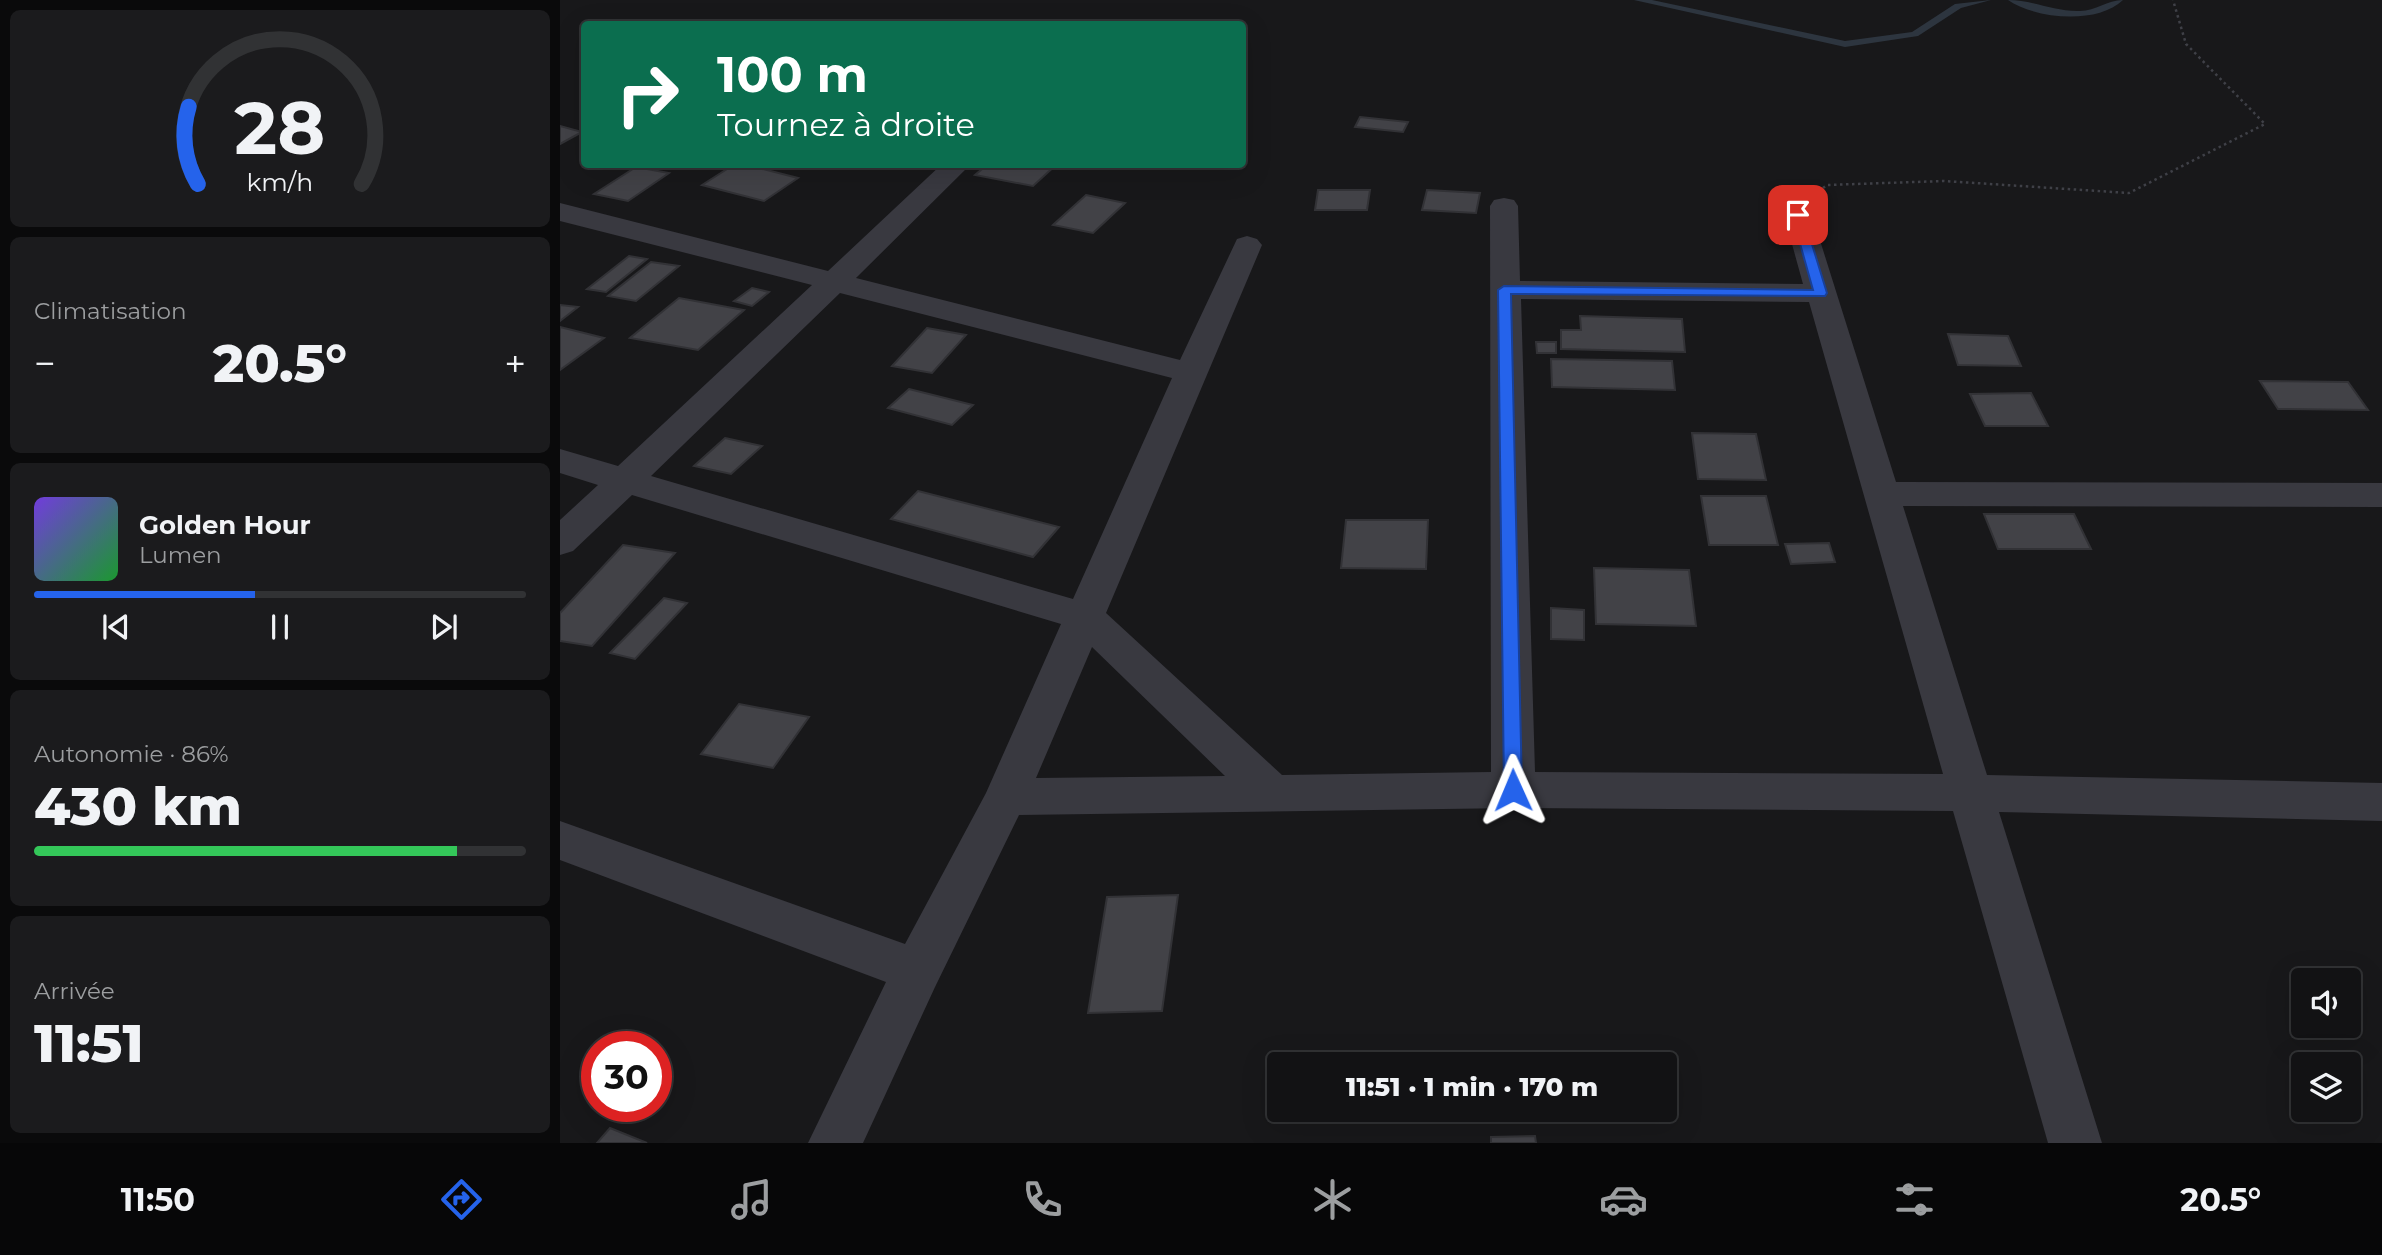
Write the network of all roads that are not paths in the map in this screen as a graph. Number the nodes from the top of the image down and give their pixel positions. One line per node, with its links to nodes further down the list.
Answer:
1 (954, 168): 6 (street)
2 (1504, 205): 7 (street)
3 (560, 212): 6 (street)
4 (1798, 215): 8 (street)
5 (1247, 245): 9 (street)
6 (834, 282): 9 (street); 11 (street)
7 (1504, 290): 8 (street); 16 (street)
8 (1821, 293): 12 (street)
9 (1192, 373): 15 (street)
10 (560, 461): 11 (street)
11 (625, 480): 14 (street); 15 (street)
12 (1882, 494): 13 (street); 17 (street)
13 (2382, 495)
14 (560, 542)
15 (1086, 617): 18 (street); 19 (street)
16 (1513, 790): 17 (street); 18 (street)
17 (1970, 793): 20 (street); 24 (street)
18 (1273, 794): 19 (street)
19 (1006, 797): 22 (street)
20 (2382, 802)
21 (560, 840): 22 (street)
22 (917, 971): 23 (street)
23 (835, 1143)
24 (2075, 1143)

